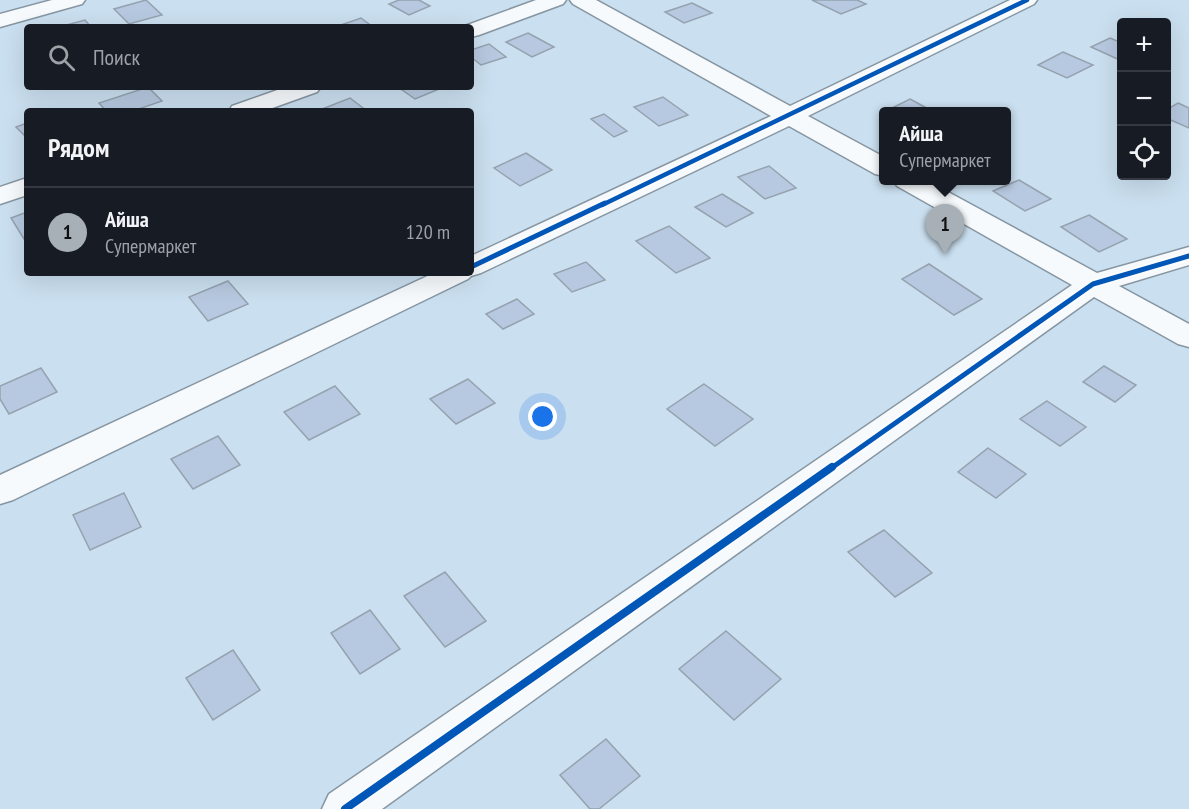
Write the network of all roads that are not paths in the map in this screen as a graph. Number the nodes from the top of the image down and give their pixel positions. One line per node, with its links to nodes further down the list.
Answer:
1 (75, 0): 5 (street)
2 (556, 0): 6 (street)
3 (580, 0): 9 (street)
4 (1027, 0): 9 (street)
5 (0, 21)
6 (474, 29)
7 (300, 90): 8 (street)
8 (250, 108)
9 (790, 116): 10 (street); 15 (street)
10 (879, 165)
11 (915, 185): 17 (street)
12 (24, 187): 13 (street)
13 (0, 196)
14 (1189, 256): 17 (street)
15 (474, 266)
16 (452, 276): 19 (street)
17 (1093, 284): 18 (street); 20 (street)
18 (1189, 337)
19 (0, 490)
20 (345, 809)

